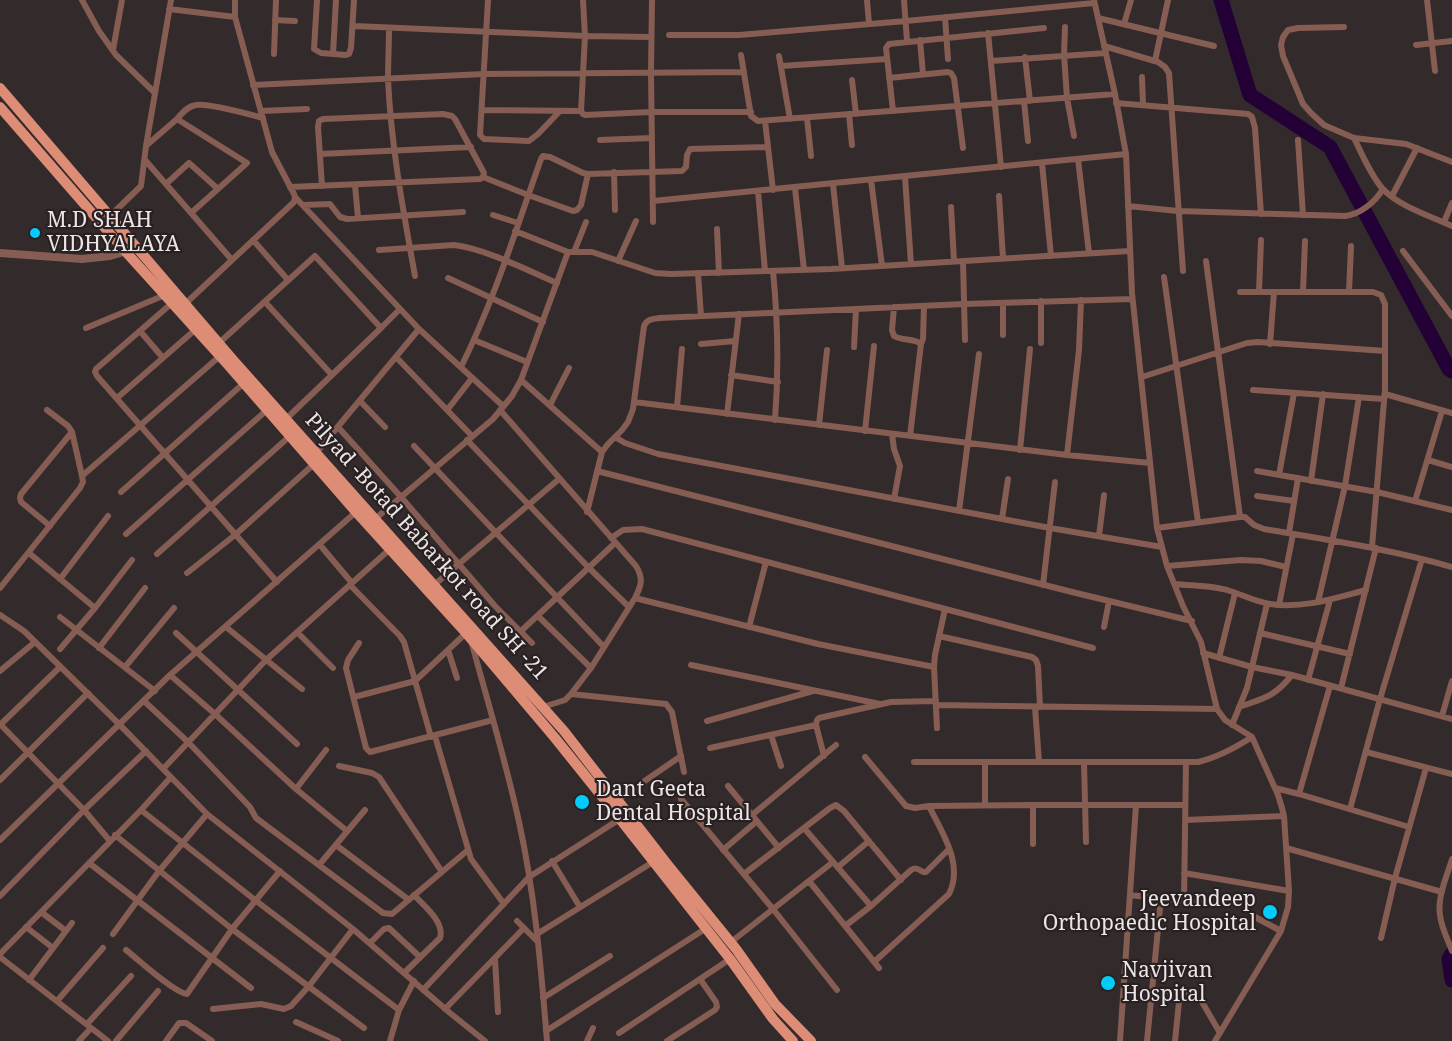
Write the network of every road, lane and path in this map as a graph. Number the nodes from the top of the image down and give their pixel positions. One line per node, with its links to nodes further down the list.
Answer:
1 (82, 0): 45 (street)
2 (122, 0): 45 (street)
3 (171, 0): 18 (street)
4 (235, 0): 19 (street)
5 (276, 0): 22 (street)
6 (317, 0): 48 (street)
7 (336, 0): 48 (street)
8 (354, 0): 27 (street)
9 (488, 0): 32 (street)
10 (584, 0): 36 (street)
11 (652, 0): 37 (street)
12 (867, 0): 25 (street)
13 (904, 0): 24 (street)
14 (1131, 0): 26 (street)
15 (1168, 0): 34 (street)
16 (1427, 0): 42 (street)
17 (1094, 1): 20 (street); 21 (street)
18 (169, 9): 19 (street); 70 (street)
19 (235, 17): 68 (street)
20 (945, 18): 24 (street); 38 (street)
21 (1098, 18): 26 (street); 46 (street)
22 (275, 20): 23 (street); 47 (street)
23 (295, 21)
24 (906, 21): 25 (street); 40 (street)
25 (869, 24): 35 (street)
26 (1124, 24): 34 (street)
27 (354, 26): 30 (street); 48 (street)
28 (1065, 27): 51 (street)
29 (1344, 27): 96 (street)
30 (389, 28): 32 (street); 65 (street)
31 (1044, 28): 33 (street)
32 (486, 32): 36 (street); 62 (street)
33 (988, 33): 38 (street); 55 (street)
34 (1160, 33): 44 (street); 56 (street)
35 (669, 35)
36 (585, 36): 37 (street); 61 (street)
37 (651, 37): 59 (street)
38 (946, 37): 39 (street); 54 (street)
39 (920, 40): 40 (street); 63 (street)
40 (907, 41): 53 (street)
41 (1452, 41): 42 (street)
42 (1432, 43): 43 (street); 58 (street)
43 (1416, 45)
44 (1214, 46)
45 (113, 50): 70 (street)
46 (1105, 50): 51 (street); 56 (street); 71 (street)
47 (274, 54)
48 (333, 54)
49 (741, 55): 60 (street)
50 (779, 56): 57 (street)
51 (1064, 56): 52 (street); 72 (street)
52 (1025, 57): 55 (street); 73 (street)
53 (887, 59): 57 (street); 66 (street)
54 (948, 59)
55 (991, 61): 74 (street)
56 (1155, 61): 79 (street)
57 (781, 66): 92 (street)
58 (1435, 71)
59 (651, 72): 60 (street); 61 (street); 85 (street)
60 (744, 72): 86 (street)
61 (582, 73): 62 (street); 83 (street)
62 (484, 74): 65 (street); 81 (street)
63 (923, 74): 66 (street); 77 (street)
64 (1142, 77): 76 (street)
65 (388, 78): 68 (street); 89 (street)
66 (889, 78): 84 (street)
67 (852, 80): 88 (street)
68 (253, 85): 87 (street)
69 (0, 88): 149 (main road, Pilyad -Botad Babarkot road SH -21)
70 (155, 93): 100 (street)
71 (1115, 94): 72 (street); 75 (street)
72 (1067, 98): 73 (street); 94 (street)
73 (1027, 101): 74 (street); 99 (street)
74 (996, 103): 77 (street); 114 (street)
75 (1116, 103): 76 (street); 108 (street)
76 (1143, 105): 79 (street)
77 (958, 106): 84 (street); 104 (street)
78 (0, 107): 167 (main road, Pilyad -Botad Babarkot road SH -21)
79 (1172, 108): 142 (street); 145 (street)
80 (307, 109): 87 (street)
81 (482, 110): 82 (street); 82 (street)
82 (560, 111): 83 (street)
83 (581, 111): 85 (street)
84 (893, 111): 88 (street)
85 (651, 112): 86 (street); 95 (street)
86 (751, 112): 93 (street)
87 (262, 114): 91 (street); 126 (street)
88 (852, 114): 90 (street); 101 (street)
89 (392, 117): 102 (street); 106 (street); 107 (street)
90 (807, 118): 92 (street); 109 (street)
91 (177, 119): 100 (street); 128 (street)
92 (790, 119): 93 (street)
93 (765, 121): 103 (street)
94 (1074, 136)
95 (652, 138): 97 (street); 116 (street)
96 (1354, 138): 105 (street); 129 (street)
97 (600, 140)
98 (1298, 140): 148 (street)
99 (1028, 141)
100 (146, 146): 111 (street)
101 (852, 146)
102 (471, 147): 106 (street); 118 (street)
103 (768, 147): 116 (street); 130 (street)
104 (963, 148)
105 (1417, 148): 112 (street); 134 (street)
106 (395, 151): 107 (street); 121 (street)
107 (320, 154): 125 (street)
108 (1126, 154): 110 (street); 139 (street)
109 (811, 156)
110 (1078, 159): 113 (street); 171 (street)
111 (145, 160): 122 (street); 149 (street)
112 (1452, 162)
113 (1042, 163): 114 (street); 172 (street)
114 (1001, 167): 119 (street)
115 (614, 172): 116 (street); 117 (street); 141 (street)
116 (652, 172): 136 (street)
117 (588, 174): 132 (street); 132 (street)
118 (483, 177): 121 (street); 132 (street)
119 (905, 177): 120 (street); 180 (street)
120 (872, 180): 123 (street); 181 (street)
121 (399, 183): 124 (street); 146 (street)
122 (166, 184): 128 (street); 144 (street)
123 (833, 184): 127 (street); 182 (street)
124 (356, 185): 125 (street); 150 (street)
125 (322, 186): 126 (street)
126 (290, 187): 135 (street)
127 (795, 188): 130 (street); 183 (street)
128 (218, 189): 144 (street)
129 (1383, 189): 134 (street); 148 (street)
130 (773, 190): 131 (street)
131 (758, 191): 136 (street); 184 (street)
132 (528, 195): 155 (street)
133 (999, 196): 173 (street)
134 (1392, 196): 154 (street)
135 (295, 197): 138 (street); 159 (street)
136 (653, 201): 153 (street)
137 (1452, 203): 154 (street)
138 (303, 205): 150 (street); 210 (street)
139 (1128, 206): 142 (street); 166 (street)
140 (951, 207): 177 (street)
141 (615, 210)
142 (1178, 211): 145 (street); 186 (street)
143 (463, 212): 146 (street)
144 (191, 213): 174 (street)
145 (1260, 214): 148 (street)
146 (404, 215): 150 (street); 164 (street)
147 (494, 215): 155 (street)
148 (1303, 215)
149 (110, 216): 163 (main road, Pilyad -Botad Babarkot road SH -21)
150 (358, 218)
151 (586, 222): 169 (street)
152 (636, 222): 176 (street)
153 (653, 222)
154 (1444, 222): 156 (street)
155 (518, 223): 158 (street)
156 (1452, 226)
157 (717, 229): 188 (street)
158 (516, 231): 169 (street); 175 (street)
159 (254, 240): 174 (street); 192 (street)
160 (1261, 240): 195 (street)
161 (1305, 241): 197 (street)
162 (1351, 246): 198 (street)
163 (137, 248): 167 (street); 206 (main road, Pilyad -Botad Babarkot road SH -21)
164 (410, 249): 165 (street); 175 (street); 189 (street)
165 (379, 250)
166 (1130, 250): 171 (street); 201 (street)
167 (125, 251): 170 (street); 200 (main road, Pilyad -Botad Babarkot road SH -21)
168 (1403, 251): 215 (street)
169 (571, 252): 176 (street); 193 (street)
170 (0, 253)
171 (1089, 253): 172 (street)
172 (1051, 256): 173 (street)
173 (1003, 258): 178 (street)
174 (232, 260): 206 (street)
175 (505, 261): 193 (street); 199 (street)
176 (618, 261): 187 (street)
177 (954, 261): 178 (street); 180 (street)
178 (963, 261): 207 (street)
179 (1206, 261): 237 (street)
180 (911, 264): 181 (street)
181 (882, 266): 182 (street)
182 (842, 268): 183 (street)
183 (804, 270): 185 (street)
184 (765, 271): 185 (street); 188 (street)
185 (773, 271): 212 (street)
186 (1183, 271)
187 (698, 273): 188 (street); 214 (street)
188 (719, 273)
189 (415, 276)
190 (1164, 277): 243 (street)
191 (448, 278): 199 (street)
192 (288, 280): 203 (street); 218 (street)
193 (557, 283): 216 (street)
194 (1240, 292): 195 (street)
195 (1259, 292): 196 (street)
196 (1274, 292): 197 (street); 230 (street)
197 (1303, 292): 198 (street)
198 (1349, 292): 236 (street)
199 (491, 297): 216 (street); 223 (street)
200 (169, 299): 217 (street); 219 (main road, Pilyad -Botad Babarkot road SH -21); 221 (street)
201 (1132, 299): 202 (street); 248 (street)
202 (1081, 300): 204 (street); 288 (street)
203 (265, 302): 226 (street); 246 (street)
204 (1041, 302): 205 (street); 227 (street)
205 (1003, 303): 207 (street); 222 (street)
206 (185, 304): 226 (main road, Pilyad -Botad Babarkot road SH -21)
207 (964, 304): 208 (street); 224 (street)
208 (924, 306): 209 (street); 229 (street)
209 (894, 307): 211 (street); 229 (street)
210 (400, 309): 218 (street); 220 (street)
211 (856, 309): 212 (street); 232 (street)
212 (777, 312): 213 (street); 251 (street)
213 (739, 314): 214 (street); 225 (street)
214 (701, 316): 260 (street)
215 (1452, 316)
216 (543, 322): 242 (street)
217 (86, 328)
218 (381, 328): 246 (street)
219 (196, 329): 239 (main road, Pilyad -Botad Babarkot road SH -21); 241 (street)
220 (419, 329): 240 (street); 244 (street)
221 (140, 331): 241 (street); 258 (street)
222 (1003, 335)
223 (474, 340): 242 (street); 244 (street)
224 (965, 340)
225 (735, 341): 228 (street); 247 (street)
226 (219, 343): 270 (main road, Pilyad -Botad Babarkot road SH -21)
227 (1041, 343)
228 (701, 344)
229 (921, 344): 280 (street)
230 (1270, 344): 236 (street); 237 (street)
231 (874, 346): 276 (street)
232 (854, 347)
233 (1030, 349): 285 (street)
234 (682, 350): 262 (street)
235 (827, 350): 273 (street)
236 (1385, 351): 256 (street)
237 (1217, 352): 243 (street); 320 (street)
238 (979, 354): 283 (street)
239 (220, 356): 252 (main road, Pilyad -Botad Babarkot road SH -21); 272 (street)
240 (396, 357): 259 (street); 266 (street)
241 (163, 358): 258 (street)
242 (527, 363): 250 (street)
243 (1177, 366): 248 (street); 323 (street)
244 (460, 367): 249 (street)
245 (568, 368): 261 (street)
246 (332, 375): 270 (street)
247 (731, 375): 251 (street); 268 (street)
248 (1142, 377): 291 (street)
249 (472, 378): 263 (street); 266 (street)
250 (521, 380): 261 (street); 263 (street)
251 (778, 382): 271 (street)
252 (244, 383): 265 (main road, Pilyad -Botad Babarkot road SH -21); 287 (street)
253 (1253, 390): 254 (street)
254 (1294, 393): 255 (street); 296 (street)
255 (1323, 394): 257 (street); 302 (street)
256 (1384, 396): 257 (street); 267 (street); 306 (street)
257 (1359, 397): 304 (street)
258 (117, 398): 272 (street)
259 (360, 401): 274 (street); 275 (street)
260 (634, 402): 262 (street); 281 (street)
261 (550, 405): 286 (street)
262 (677, 407): 268 (street)
263 (501, 408): 282 (street); 299 (street)
264 (46, 410): 277 (street)
265 (267, 410): 279 (main road, Pilyad -Botad Babarkot road SH -21); 301 (street)
266 (448, 410): 282 (street)
267 (1442, 411): 269 (street); 290 (street)
268 (727, 414): 271 (street)
269 (1452, 414)
270 (286, 419): 289 (main road, Pilyad -Botad Babarkot road SH -21)
271 (775, 420): 273 (street)
272 (141, 425): 287 (street); 297 (street)
273 (819, 425): 276 (street)
274 (338, 427): 289 (street); 309 (street)
275 (385, 427)
276 (866, 431): 278 (street)
277 (72, 432): 297 (street); 324 (street)
278 (892, 434): 280 (street); 310 (street)
279 (290, 436): 289 (main road, Pilyad -Botad Babarkot road SH -21); 314 (street)
280 (910, 436): 283 (street)
281 (615, 437): 286 (street); 310 (street)
282 (470, 438): 293 (street); 313 (street)
283 (969, 444): 285 (street); 316 (street)
284 (414, 446): 293 (street)
285 (1020, 450): 288 (street)
286 (602, 452): 294 (street)
287 (166, 453): 301 (street); 305 (street)
288 (1067, 455): 291 (street)
289 (315, 458): 317 (main road, Pilyad -Botad Babarkot road SH -21); 321 (main road, Pilyad -Botad Babarkot road SH -21); 330 (street)
290 (1428, 460): 292 (street); 312 (street)
291 (1150, 462): 326 (street)
292 (1452, 467)
293 (434, 468): 309 (street); 327 (street)
294 (597, 471): 318 (street); 354 (street)
295 (1257, 471): 296 (street)
296 (1279, 475): 298 (street)
297 (82, 476): 324 (street)
298 (1298, 478): 302 (street); 311 (street)
299 (559, 479): 313 (street); 318 (street)
300 (1008, 479): 322 (street)
301 (189, 480): 314 (street); 329 (street)
302 (1311, 481): 304 (street)
303 (1055, 482): 325 (street)
304 (1346, 486): 306 (street); 333 (street)
305 (121, 492)
306 (1377, 492): 312 (street); 336 (street)
307 (1104, 495): 331 (street)
308 (1257, 496): 311 (street)
309 (401, 497): 321 (street); 343 (street)
310 (894, 499): 316 (street)
311 (1294, 501): 328 (street)
312 (1415, 501): 315 (street)
313 (529, 504): 327 (street); 347 (street)
314 (211, 505): 330 (street); 339 (street)
315 (1452, 510)
316 (960, 511): 322 (street)
317 (356, 512): 334 (street); 337 (main road, Pilyad -Botad Babarkot road SH -21)
318 (587, 512): 332 (street)
319 (108, 516): 349 (street)
320 (1240, 517): 323 (street); 328 (street)
321 (375, 519): 353 (main road, Pilyad -Botad Babarkot road SH -21)
322 (1002, 519): 325 (street)
323 (1198, 522): 326 (street)
324 (50, 526): 338 (street)
325 (1050, 528): 331 (street); 354 (street)
326 (1157, 528): 335 (street)
327 (495, 533): 343 (street); 359 (street)
328 (1291, 533): 333 (street); 345 (street)
329 (126, 534)
330 (235, 534): 348 (street); 350 (street)
331 (1099, 536): 335 (street)
332 (613, 540): 342 (street); 347 (street); 360 (street)
333 (1333, 541): 336 (street); 363 (street)
334 (320, 545): 350 (street); 351 (street)
335 (1162, 547): 344 (street)
336 (1374, 548): 340 (street); 357 (street)
337 (390, 549): 351 (street); 382 (main road, Pilyad -Botad Babarkot road SH -21)
338 (29, 553): 349 (street); 355 (street)
339 (157, 554)
340 (1422, 559): 346 (street); 422 (street)
341 (132, 560): 366 (street)
342 (766, 562): 369 (street); 375 (street)
343 (459, 564): 353 (street); 379 (street)
344 (1167, 566): 345 (street); 352 (street)
345 (1286, 567): 365 (street)
346 (1452, 567)
347 (589, 568): 359 (street); 368 (street)
348 (187, 573)
349 (60, 579): 366 (street)
350 (277, 582): 374 (street)
351 (351, 584): 378 (street); 411 (street)
352 (1175, 584): 358 (street); 373 (street)
353 (434, 585): 398 (main road, Pilyad -Botad Babarkot road SH -21)
354 (1043, 585): 362 (street)
355 (0, 588)
356 (145, 588): 389 (street)
357 (1366, 590): 361 (street); 395 (street)
358 (1235, 593): 364 (street); 396 (street)
359 (557, 598): 371 (street); 388 (street)
360 (634, 598): 368 (street); 375 (street)
361 (1330, 600): 363 (street); 387 (street)
362 (1109, 602): 373 (street); 376 (street)
363 (1318, 602): 365 (street)
364 (1267, 604): 365 (street); 381 (street)
365 (1279, 605)
366 (95, 608): 377 (street)
367 (174, 608): 401 (street)
368 (629, 608): 388 (street)
369 (945, 609): 383 (street); 390 (street)
370 (1, 616): 384 (street)
371 (538, 616): 379 (street); 405 (street)
372 (60, 617): 377 (street)
373 (1192, 621): 394 (street)
374 (226, 627): 393 (street); 397 (street)
375 (749, 627): 402 (street)
376 (1104, 627)
377 (77, 630): 389 (street); 391 (street)
378 (297, 632): 397 (street); 404 (street)
379 (520, 632): 386 (street)
380 (177, 633): 393 (street)
381 (1260, 633): 387 (street); 403 (street)
382 (468, 635): 392 (street); 398 (main road, Pilyad -Botad Babarkot road SH -21); 433 (street)
383 (939, 636): 402 (street); 427 (street)
384 (35, 642): 400 (street); 406 (street)
385 (359, 642): 421 (street)
386 (532, 643)
387 (1317, 646): 395 (street); 410 (street)
388 (604, 647): 405 (street)
389 (99, 648): 401 (street)
390 (1093, 648)
391 (60, 649)
392 (448, 650): 409 (street); 411 (street)
393 (197, 652): 407 (street); 416 (street)
394 (1203, 653): 396 (street); 429 (street)
395 (1350, 654): 414 (street)
396 (1219, 658): 403 (street)
397 (266, 660): 415 (street); 416 (street)
398 (499, 665): 426 (main road, Pilyad -Botad Babarkot road SH -21); 487 (main road, Pilyad -Botad Babarkot road SH -21)
399 (691, 665): 418 (street)
400 (60, 666): 419 (street); 435 (street)
401 (125, 667): 417 (street)
402 (934, 667): 424 (street)
403 (1252, 667): 408 (street); 428 (street)
404 (333, 668)
405 (591, 668): 420 (street)
406 (0, 671)
407 (170, 675): 417 (street); 430 (street)
408 (1292, 675): 410 (street); 428 (street)
409 (457, 678)
410 (1308, 680): 413 (street)
411 (415, 681): 421 (street); 441 (street)
412 (1452, 681): 431 (street)
413 (1330, 686): 414 (street); 471 (street)
414 (1341, 688): 422 (street)
415 (302, 689)
416 (238, 690): 430 (street); 444 (street)
417 (155, 691): 423 (street)
418 (815, 691): 425 (street); 434 (street)
419 (88, 693): 436 (street); 449 (street)
420 (571, 694): 426 (street); 451 (street)
421 (354, 697): 441 (street)
422 (1380, 699): 431 (street); 450 (street)
423 (144, 701): 436 (street); 443 (street)
424 (936, 703): 425 (street); 427 (street); 439 (street)
425 (880, 704): 437 (street)
426 (543, 707): 473 (main road, Pilyad -Botad Babarkot road SH -21)
427 (1038, 707): 429 (street); 456 (street)
428 (1239, 707): 438 (street)
429 (1217, 709): 438 (street)
430 (215, 714): 443 (street); 470 (street)
431 (1442, 716): 432 (street)
432 (1452, 719)
433 (493, 720): 441 (street); 517 (street)
434 (707, 721)
435 (0, 725): 449 (street)
436 (120, 725): 448 (street); 467 (street)
437 (816, 725): 440 (street); 452 (street)
438 (1232, 725): 442 (street)
439 (937, 728)
440 (771, 735): 446 (street); 460 (street)
441 (433, 736): 503 (street)
442 (1252, 737): 458 (street); 469 (street)
443 (189, 741): 462 (street); 510 (street)
444 (297, 744)
445 (836, 745): 452 (street)
446 (710, 748)
447 (326, 750): 470 (street)
448 (146, 751): 462 (street); 481 (street)
449 (27, 752): 466 (street); 467 (street)
450 (1366, 752): 461 (street); 480 (street)
451 (681, 756): 463 (street); 473 (street)
452 (824, 756): 486 (street)
453 (865, 757): 479 (street)
454 (914, 762): 455 (street)
455 (985, 762): 456 (street); 475 (street)
456 (1039, 762): 457 (street)
457 (1084, 762): 458 (street); 474 (street)
458 (1186, 762): 478 (street)
459 (339, 766): 514 (street)
460 (781, 766)
461 (1426, 768): 464 (street); 489 (street)
462 (163, 769): 465 (street)
463 (684, 772)
464 (1452, 774)
465 (171, 777): 482 (street); 484 (street)
466 (0, 780)
467 (59, 784): 481 (street); 493 (street)
468 (728, 786): 486 (street)
469 (1275, 788): 471 (street); 485 (street)
470 (296, 789): 491 (street)
471 (1299, 794): 480 (street)
472 (681, 799): 504 (street)
473 (617, 800): 550 (main road, Pilyad -Botad Babarkot road SH -21)
474 (1085, 804): 476 (street); 477 (street); 497 (street)
475 (985, 805): 476 (street); 479 (street)
476 (1033, 805): 499 (street)
477 (1136, 805): 478 (street); 523 (street)
478 (1185, 805): 488 (street)
479 (929, 806): 502 (street)
480 (1350, 809): 489 (street)
481 (84, 810): 494 (street); 524 (street)
482 (141, 810): 492 (street); 496 (street)
483 (365, 810): 491 (street)
484 (207, 814): 496 (street); 513 (street)
485 (1284, 816): 488 (street); 501 (street)
486 (754, 818): 500 (street); 504 (street)
487 (620, 819): 506 (street); 507 (main road, Pilyad -Botad Babarkot road SH -21)
488 (1185, 820): 515 (street)
489 (1410, 827): 518 (street)
490 (804, 828): 495 (street); 500 (street); 508 (street)
491 (347, 831): 498 (street)
492 (116, 836): 494 (street); 512 (street)
493 (0, 840)
494 (110, 841): 509 (street)
495 (869, 841): 511 (street); 519 (street)
496 (182, 842): 512 (street); 528 (street)
497 (1086, 842)
498 (336, 844): 510 (street); 525 (street)
499 (1033, 844)
500 (779, 848): 516 (street)
501 (1286, 848): 518 (street); 521 (street)
502 (949, 849): 519 (street); 539 (street)
503 (468, 850): 514 (street); 531 (street)
504 (723, 850): 516 (street)
505 (1452, 859): 522 (street)
506 (552, 861): 517 (street); 533 (street)
507 (653, 862): 533 (street); 544 (main road, Pilyad -Botad Babarkot road SH -21)
508 (833, 862): 511 (street); 520 (street)
509 (89, 863): 527 (street); 535 (street)
510 (319, 865): 525 (street)
511 (838, 867): 532 (street)
512 (159, 871): 527 (street); 543 (street)
513 (280, 871): 528 (street); 541 (street)
514 (442, 872): 525 (street)
515 (1184, 873): 521 (street); 529 (street)
516 (744, 874): 534 (street)
517 (529, 876): 531 (street); 548 (street)
518 (1395, 878): 522 (street); 549 (street)
519 (901, 880): 532 (street)
520 (809, 881): 534 (street); 539 (street)
521 (1289, 891): 546 (street)
522 (1442, 892): 555 (street)
523 (1130, 895): 526 (street); 601 (street)
524 (0, 896)
525 (412, 897): 559 (street)
526 (1161, 898): 529 (street); 572 (street)
527 (138, 900): 547 (street); 558 (street)
528 (255, 900): 543 (street); 560 (street)
529 (1184, 901): 530 (street)
530 (1201, 903)
531 (504, 904): 570 (street)
532 (871, 906): 539 (street)
533 (580, 907): 548 (street)
534 (773, 909): 550 (street); 571 (street)
535 (41, 912): 540 (street); 545 (street)
536 (1253, 916): 546 (street)
537 (517, 921): 542 (street)
538 (72, 923): 545 (street)
539 (845, 926)
540 (26, 927): 552 (street); 556 (street)
541 (353, 928): 551 (street); 560 (street)
542 (524, 928): 548 (street); 561 (street)
543 (232, 929): 558 (street); 568 (street)
544 (705, 929): 562 (main road, Pilyad -Botad Babarkot road SH -21); 585 (street)
545 (66, 931): 552 (street)
546 (1281, 931): 587 (street)
547 (112, 934)
548 (537, 938): 575 (street)
549 (1381, 938)
550 (731, 942): 600 (main road, Pilyad -Botad Babarkot road SH -21)
551 (370, 943): 559 (street); 563 (street)
552 (53, 948): 566 (street)
553 (103, 948): 576 (street)
554 (126, 950): 558 (street)
555 (1452, 951)
556 (0, 956): 566 (street)
557 (610, 956): 575 (street)
558 (212, 957): 569 (street)
559 (420, 957): 563 (street)
560 (330, 958): 568 (street); 579 (street)
561 (495, 959): 578 (street); 580 (street)
562 (730, 959): 565 (street); 599 (main road, Pilyad -Botad Babarkot road SH -21)
563 (404, 973): 567 (street)
564 (131, 976): 582 (street)
565 (700, 979): 586 (street); 598 (street)
566 (29, 980): 576 (street)
567 (414, 981): 570 (street); 579 (street)
568 (309, 986): 577 (street); 583 (street)
569 (251, 987)
570 (423, 990): 578 (street)
571 (837, 990)
572 (1152, 990): 574 (street); 602 (street)
573 (158, 991): 590 (street)
574 (1180, 992): 587 (street); 603 (street)
575 (543, 998): 585 (street)
576 (57, 1001): 582 (street)
577 (213, 1009)
578 (445, 1009): 595 (street)
579 (399, 1010): 594 (street)
580 (498, 1012)
581 (296, 1022): 593 (street)
582 (89, 1026): 588 (street); 589 (street)
583 (364, 1028)
584 (593, 1028): 597 (street)
585 (546, 1031): 596 (street)
586 (619, 1033)
587 (1220, 1033): 604 (street)
588 (79, 1041)
589 (108, 1041)
590 (116, 1041)
591 (166, 1041): 592 (street)
592 (212, 1041)
593 (338, 1041)
594 (390, 1041)
595 (485, 1041)
596 (547, 1041)
597 (586, 1041)
598 (667, 1041)
599 (793, 1041)
600 (811, 1041)
601 (1120, 1041)
602 (1147, 1041)
603 (1175, 1041)
604 (1215, 1041)

